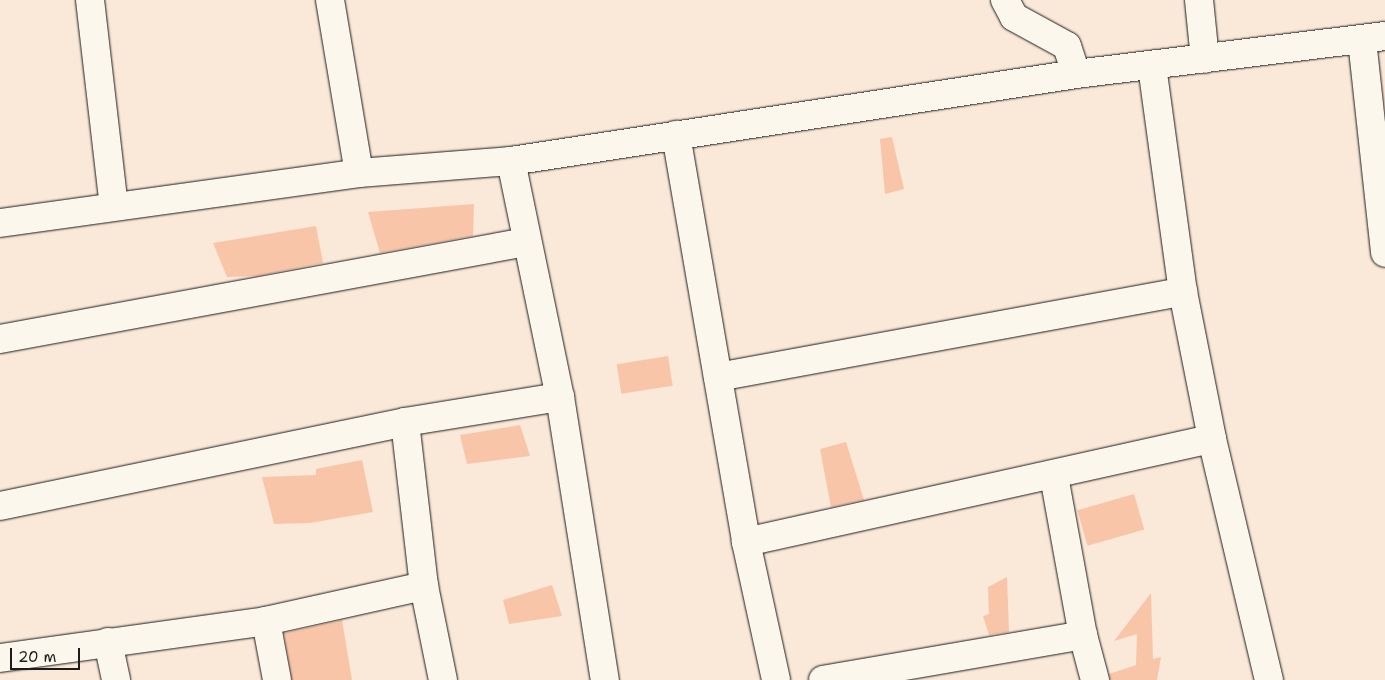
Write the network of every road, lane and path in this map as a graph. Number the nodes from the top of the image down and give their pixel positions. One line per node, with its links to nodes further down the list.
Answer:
1 (90, 0): 12 (street)
2 (330, 0): 11 (street)
3 (1005, 0): 8 (street)
4 (1198, 0): 6 (street)
5 (1374, 38): 6 (street); 15 (street)
6 (1205, 59): 7 (street)
7 (1152, 66): 8 (street); 16 (street)
8 (1076, 74): 9 (street)
9 (676, 135): 10 (street); 18 (street)
10 (512, 161): 11 (street); 14 (street)
11 (359, 173): 12 (street)
12 (114, 206): 13 (street)
13 (0, 223)
14 (526, 242): 17 (street); 19 (street)
15 (1385, 252)
16 (1183, 292): 18 (street); 21 (street)
17 (0, 340)
18 (718, 377): 24 (street)
19 (560, 397): 20 (street); 34 (street)
20 (405, 422): 23 (street); 25 (street)
21 (1212, 439): 22 (street); 38 (street)
22 (1054, 476): 24 (street); 27 (street)
23 (0, 506)
24 (746, 542): 35 (street)
25 (424, 586): 26 (street); 33 (street)
26 (266, 621): 28 (street); 32 (street)
27 (1083, 635): 30 (street); 37 (street)
28 (108, 642): 29 (street); 31 (street)
29 (0, 658)
30 (921, 673): 36 (street)
31 (116, 680)
32 (277, 680)
33 (443, 680)
34 (605, 680)
35 (776, 680)
36 (824, 680)
37 (1095, 680)
38 (1269, 680)

